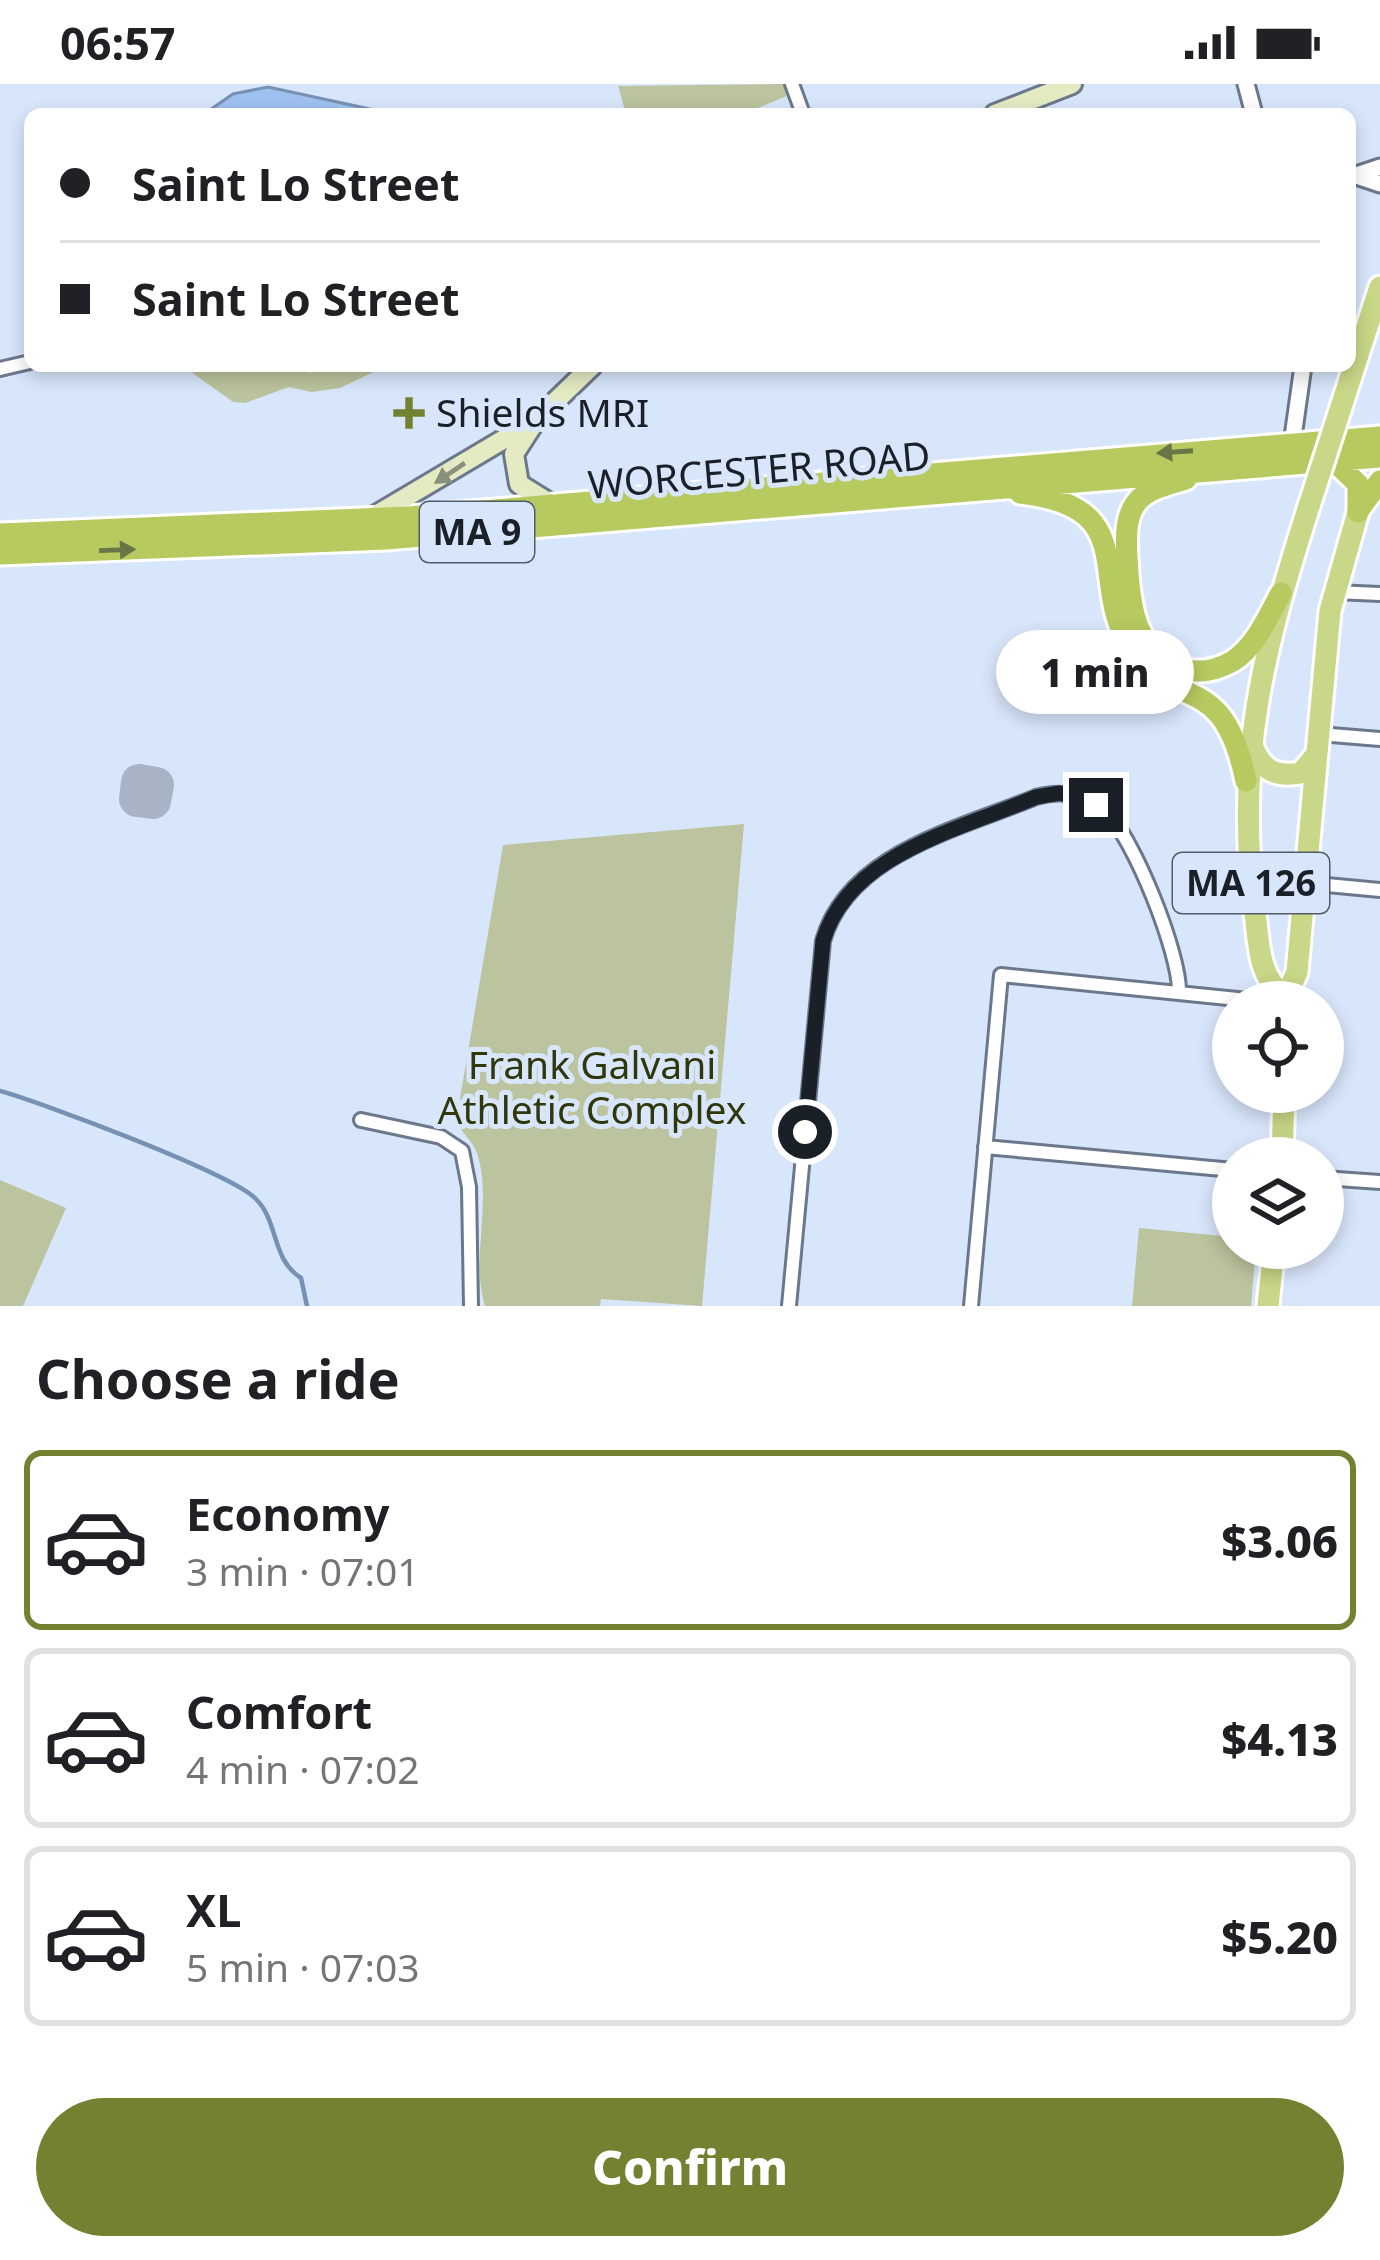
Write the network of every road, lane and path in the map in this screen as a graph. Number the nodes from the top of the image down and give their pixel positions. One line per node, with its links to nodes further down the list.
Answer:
1 (1072, 84): 2 (main road)
2 (1010, 108)
3 (1380, 287): 4 (main road, bridge)
4 (1356, 361)
5 (586, 372): 8 (main road)
6 (1302, 372): 10 (street)
7 (1352, 372): 21 (main road, bridge)
8 (536, 419): 15 (main road); 17 (main road, one-way to 17)
9 (1379, 438): 10 (highway, WORCESTER ROAD / MA 9); 11 (highway, WORCESTER ROAD / MA 9)
10 (1292, 444): 15 (highway, WORCESTER ROAD / MA 9, one-way to 15)
11 (1334, 461): 12 (highway, WORCESTER ROAD / MA 9); 16 (highway)
12 (1236, 467): 14 (highway, WORCESTER ROAD / MA 9); 21 (highway)
13 (1380, 481): 16 (highway)
14 (953, 490): 19 (highway, WORCESTER ROAD / MA 9, one-way to 14); 26 (highway)
15 (551, 504): 17 (highway, WORCESTER ROAD / MA 9)
16 (1358, 512): 20 (main road)
17 (362, 520): 18 (highway, WORCESTER ROAD / MA 9)
18 (0, 534)
19 (0, 554)
20 (1333, 592): 22 (street); 25 (main road)
21 (1281, 593): 23 (main road)
22 (1380, 594)
23 (1250, 736): 25 (main road); 26 (main road, MA 126)
24 (1380, 739): 25 (street)
25 (1318, 744): 27 (main road)
26 (1246, 782): 29 (main road, MA 126)
27 (1306, 883): 28 (street); 30 (main road)
28 (1380, 890)
29 (1267, 981)
30 (1296, 981)
31 (1179, 992): 32 (street); 34 (street); 40 (street)
32 (1212, 995)
33 (361, 1120): 39 (street)
34 (985, 1147): 35 (street); 41 (street)
35 (1212, 1168)
36 (1344, 1179): 37 (street)
37 (1380, 1182)
38 (1272, 1269): 42 (main road)
39 (471, 1306)
40 (789, 1306)
41 (971, 1306)
42 (1268, 1306)

